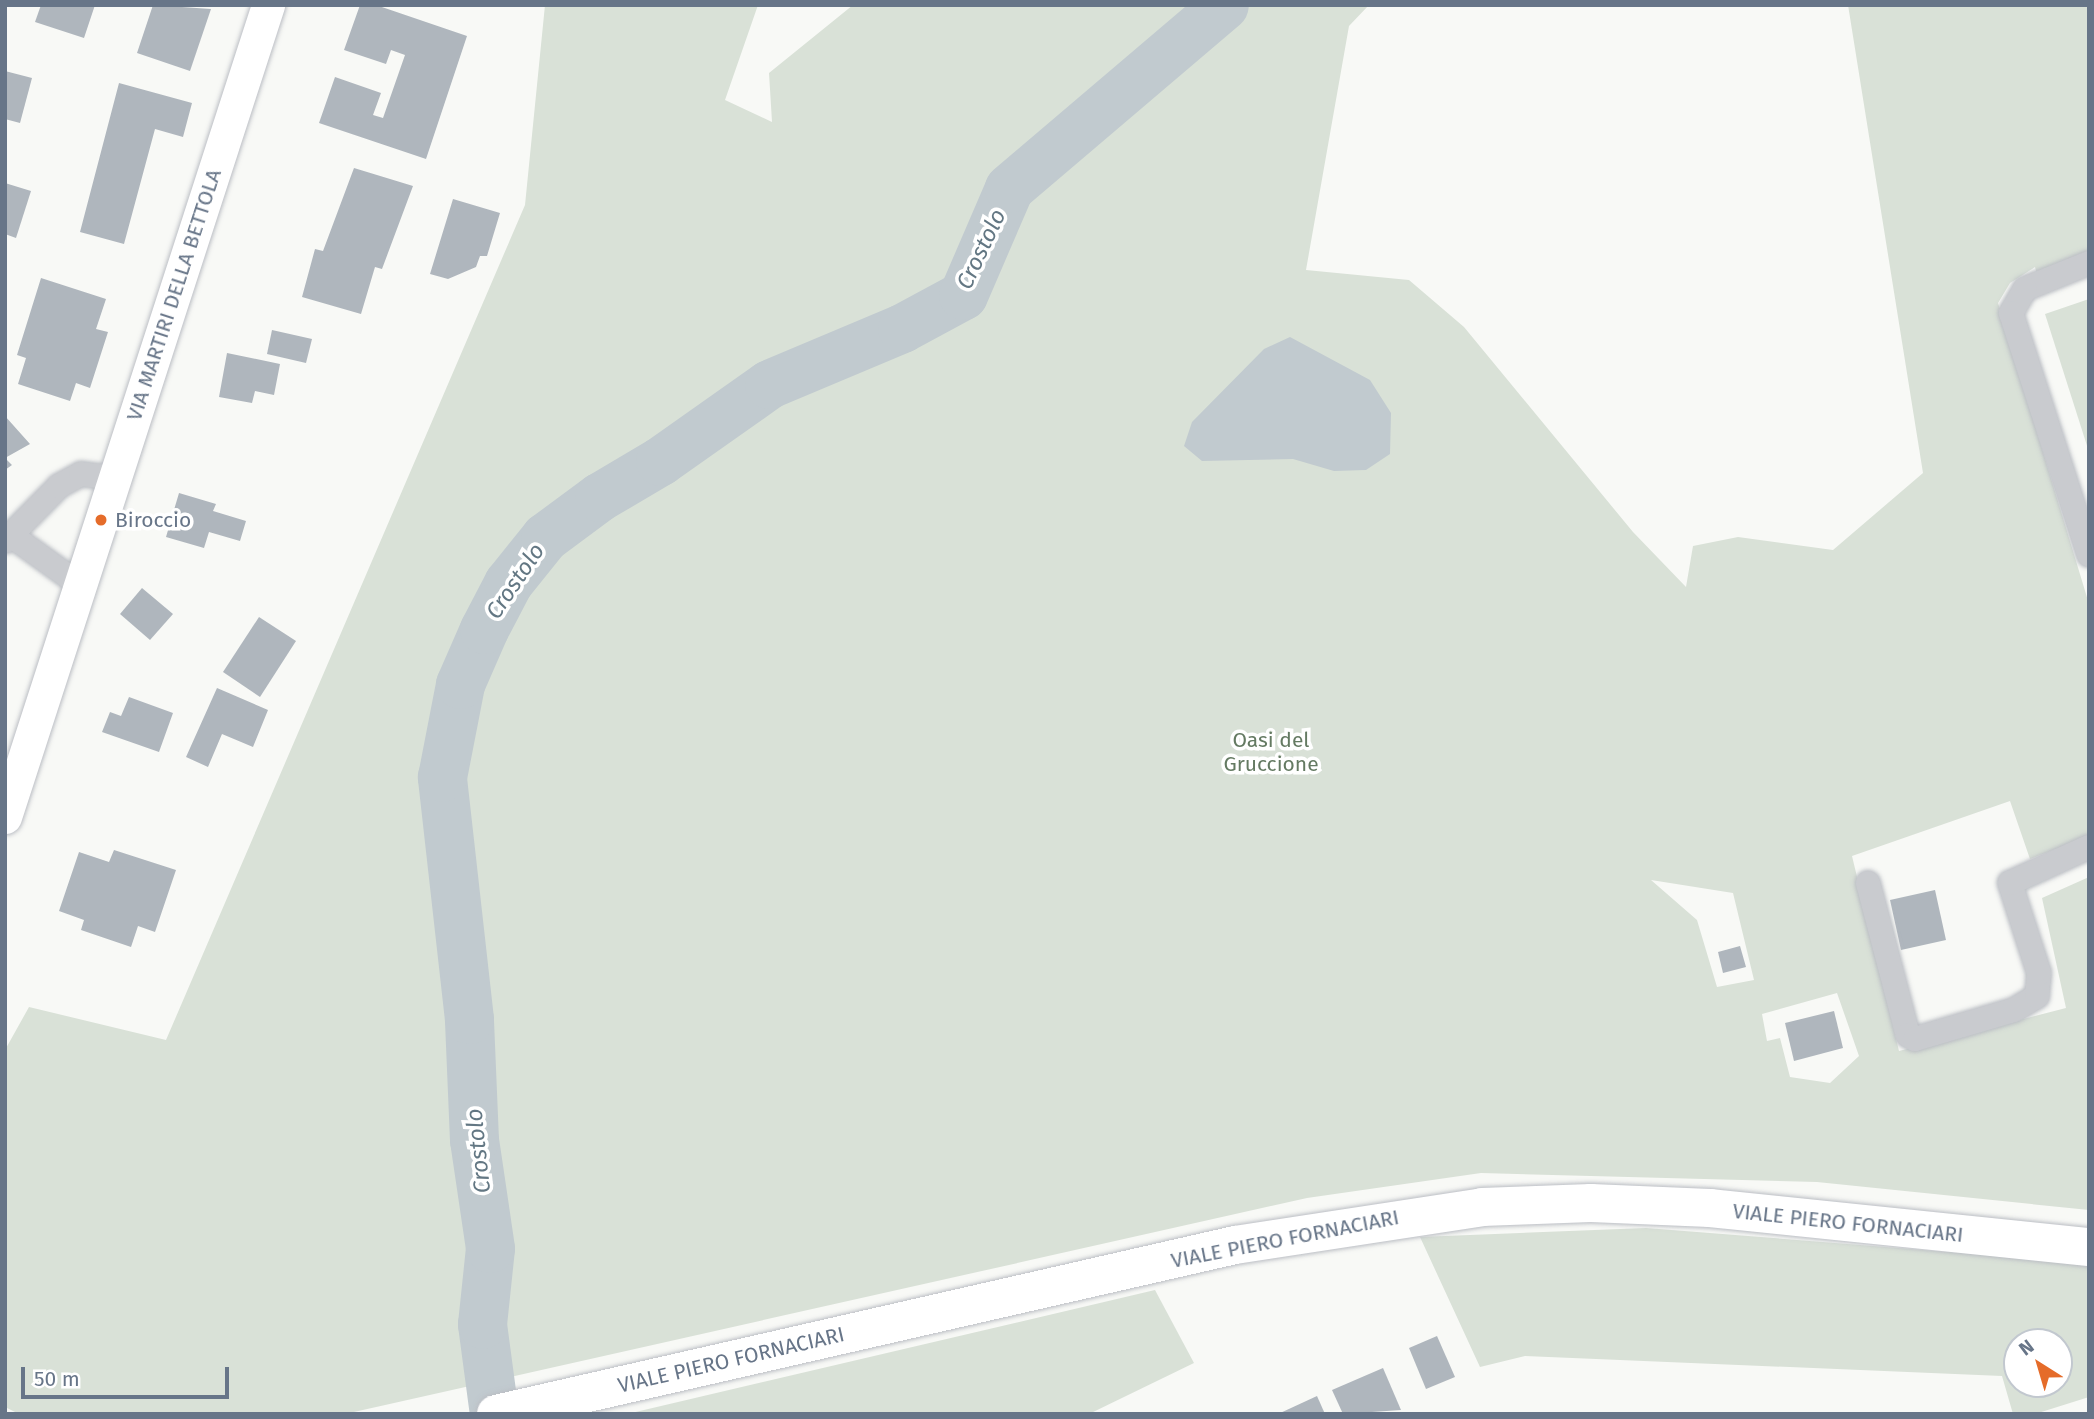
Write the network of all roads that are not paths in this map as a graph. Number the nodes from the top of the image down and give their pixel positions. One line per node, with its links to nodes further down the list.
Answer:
1 (268, 5): 3 (main road, VIA MARTIRI DELLA BETTOLA)
2 (2089, 264): 5 (street)
3 (115, 478): 4 (street); 6 (main road, VIA MARTIRI DELLA BETTOLA)
4 (8, 538): 6 (street)
5 (2089, 555)
6 (80, 585): 7 (main road, VIA MARTIRI DELLA BETTOLA)
7 (5, 817)
8 (2089, 847): 9 (street)
9 (1868, 883)
10 (2089, 1247): 11 (main road, VIALE PIERO FORNACIARI)
11 (496, 1414)

